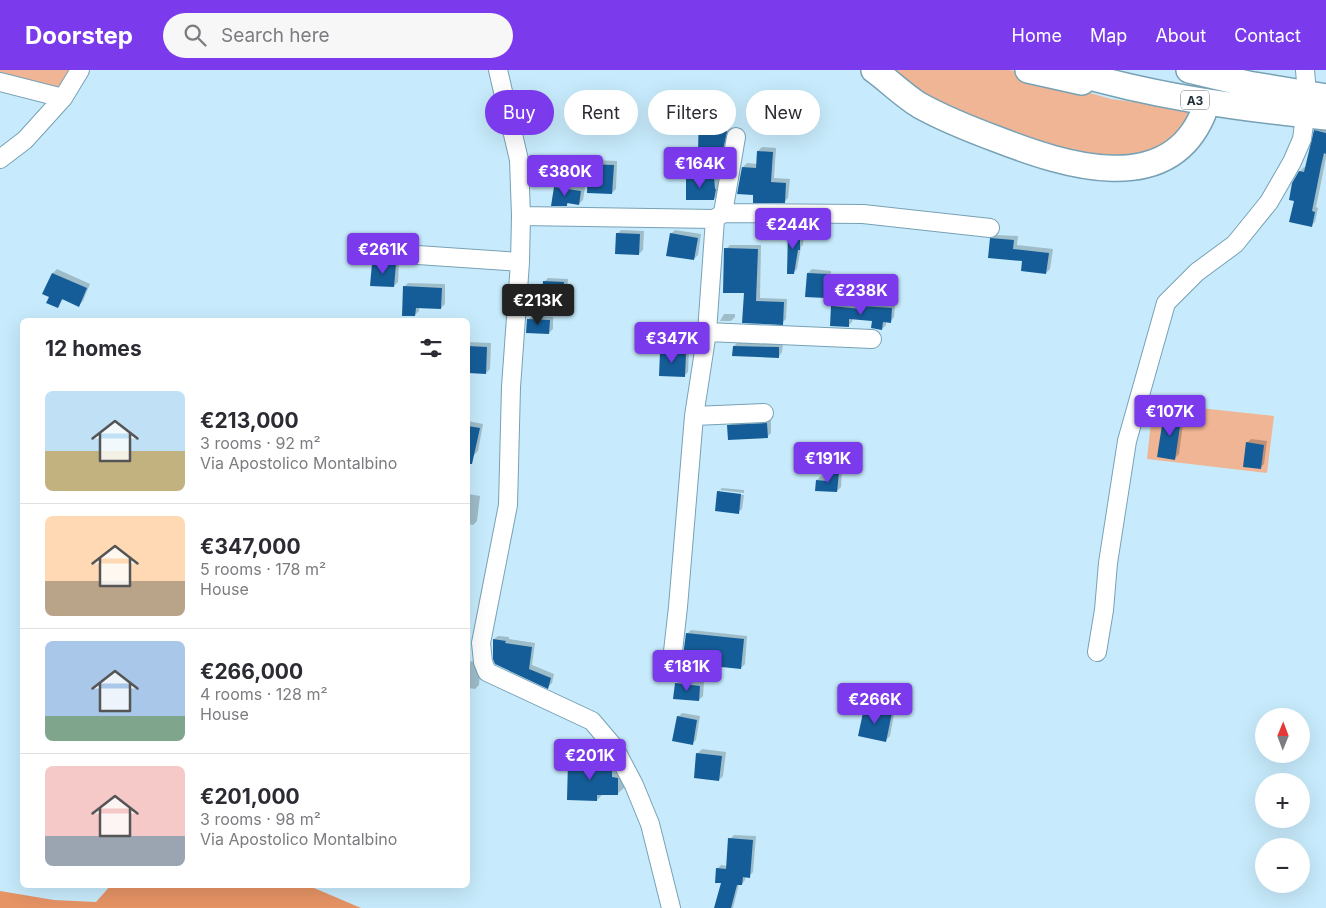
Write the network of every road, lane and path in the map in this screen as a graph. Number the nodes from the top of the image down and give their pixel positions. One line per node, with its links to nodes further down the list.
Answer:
1 (80, 70): 11 (street)
2 (498, 70): 17 (street)
3 (861, 70): 12 (highway, A3)
4 (874, 70): 12 (highway, A3)
5 (1028, 70): 9 (highway, A3)
6 (1066, 70): 9 (highway, A3)
7 (1189, 70): 10 (highway, A3)
8 (0, 82): 11 (street)
9 (1137, 89): 14 (highway, A3)
10 (1326, 97)
11 (63, 98): 16 (street)
12 (919, 105): 13 (highway, A3)
13 (1203, 114)
14 (1315, 120): 26 (street)
15 (736, 137): 18 (street)
16 (0, 159)
17 (521, 216): 18 (street); 21 (street)
18 (719, 216): 19 (street); 22 (street)
19 (990, 228)
20 (373, 252): 21 (street)
21 (520, 262): 27 (street)
22 (707, 332): 23 (street); 25 (street)
23 (872, 339)
24 (764, 413): 25 (street)
25 (694, 416): 28 (street)
26 (1097, 652)
27 (475, 660): 29 (street)
28 (671, 670)
29 (671, 908)

